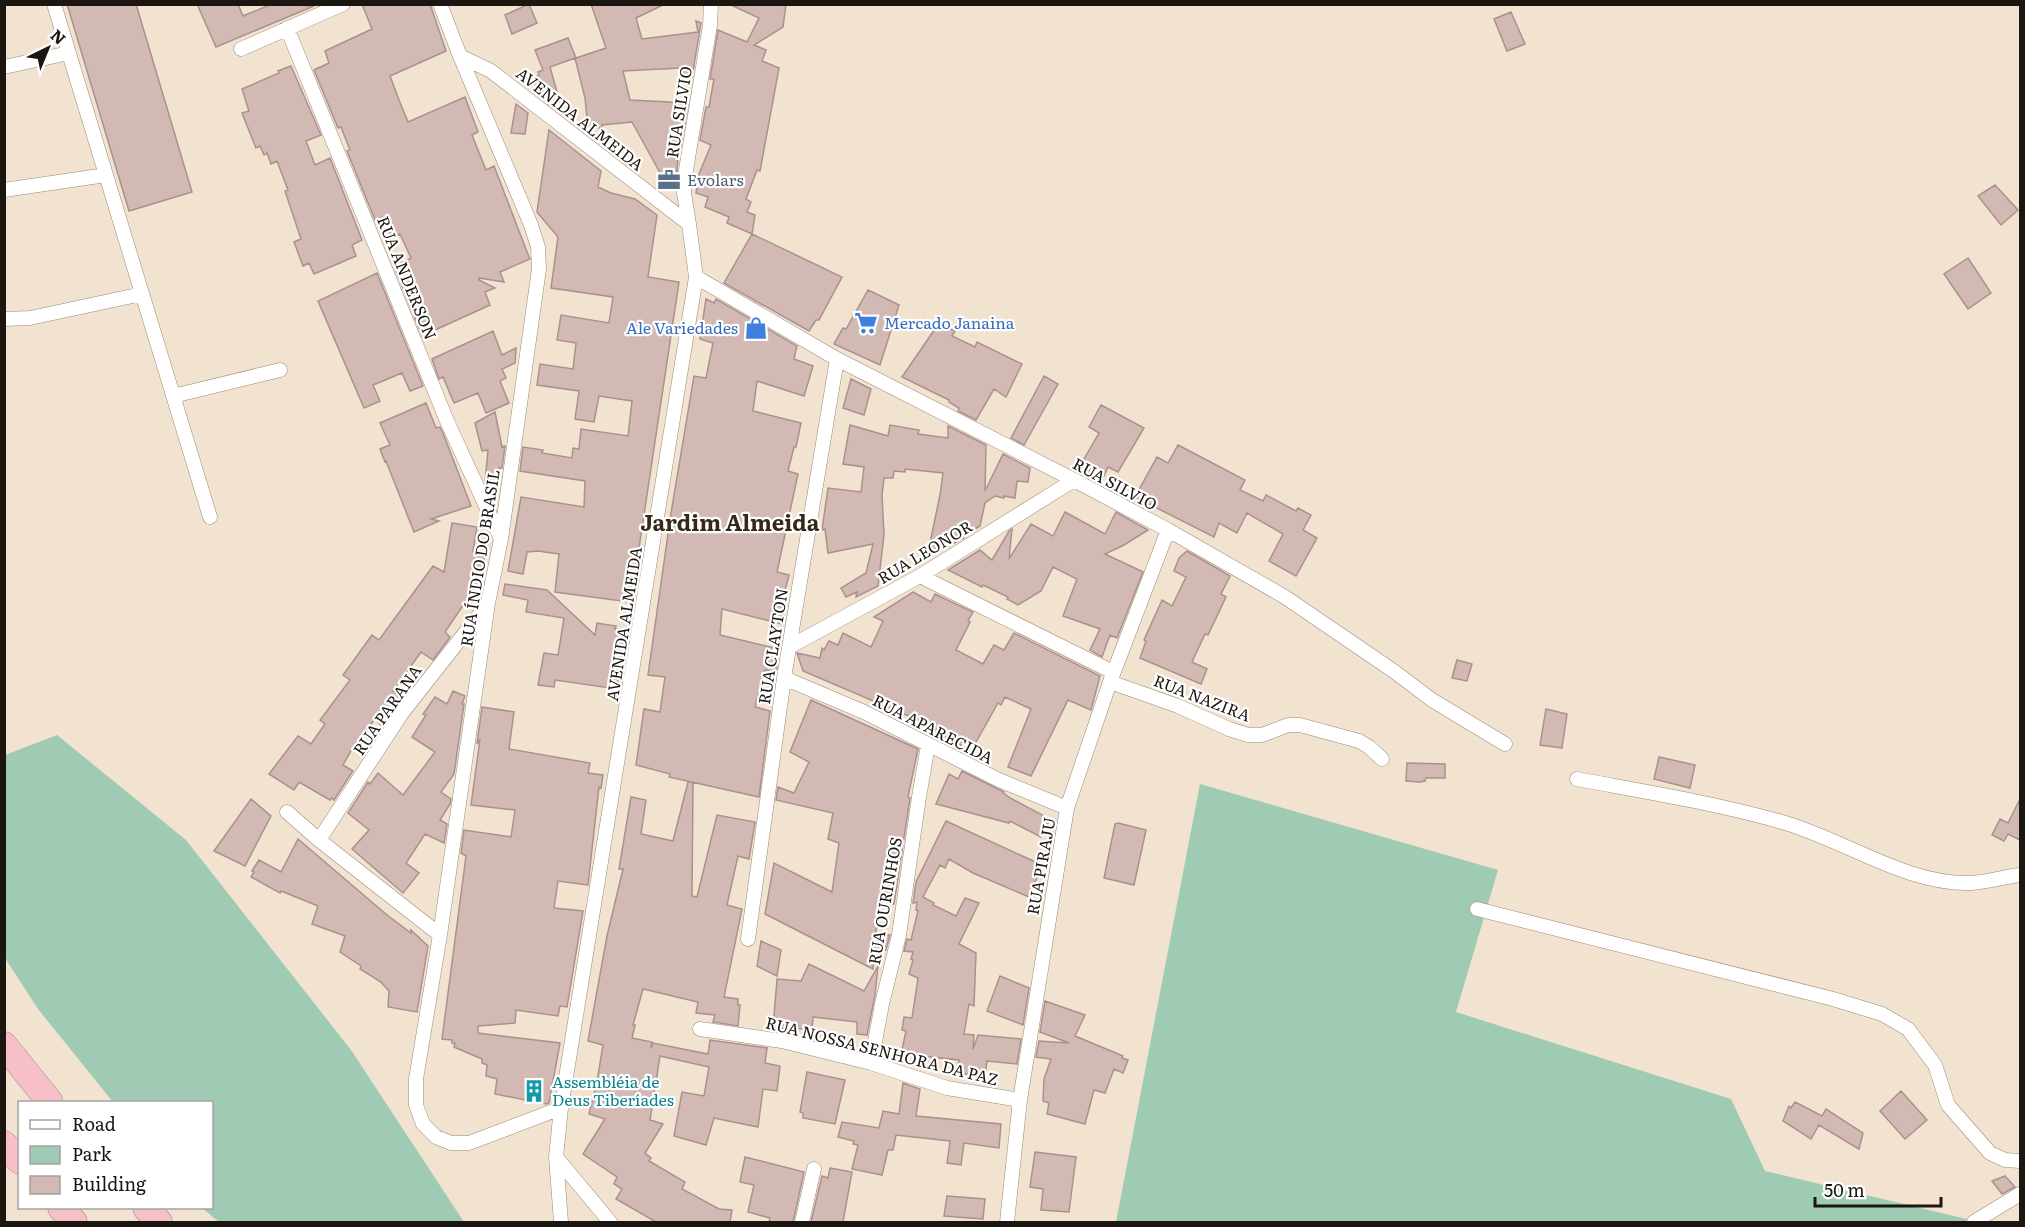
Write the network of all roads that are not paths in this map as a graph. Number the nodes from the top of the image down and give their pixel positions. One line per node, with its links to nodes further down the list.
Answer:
1 (54, 4): 7 (street)
2 (343, 4): 5 (street)
3 (440, 4): 8 (street)
4 (711, 4): 12 (street, RUA SILVIO)
5 (287, 28): 6 (street); 22 (street, RUA ANDERSON)
6 (241, 49)
7 (69, 53): 9 (street); 10 (street)
8 (460, 56): 12 (street, AVENIDA ALMEIDA); 22 (street, RUA ÍNDIO DO BRASIL)
9 (4, 67)
10 (106, 175): 11 (street); 14 (street)
11 (4, 190)
12 (689, 224): 13 (street, AVENIDA ALMEIDA)
13 (696, 277): 16 (street, RUA SILVIO); 44 (street, AVENIDA ALMEIDA)
14 (142, 294): 15 (street); 18 (street)
15 (4, 319)
16 (837, 359): 19 (street, RUA SILVIO); 25 (street, RUA CLAYTON)
17 (280, 370): 18 (street)
18 (173, 396): 20 (street)
19 (1074, 480): 21 (street, RUA SILVIO); 23 (street, RUA LEONOR)
20 (210, 517)
21 (1168, 530): 26 (street, RUA PIRAJU); 28 (street, RUA SILVIO)
22 (501, 539): 24 (street, RUA ÍNDIO DO BRASIL)
23 (920, 576): 25 (street, RUA LEONOR); 26 (street, RUA NAZIRA)
24 (488, 603): 34 (street, RUA PARANA); 37 (street, RUA ÍNDIO DO BRASIL)
25 (789, 647): 27 (street, RUA CLAYTON)
26 (1111, 677): 30 (street, RUA NAZIRA); 32 (street, RUA PIRAJU)
27 (784, 678): 29 (street, RUA APARECIDA); 38 (street, RUA CLAYTON)
28 (1505, 744)
29 (928, 745): 32 (street, RUA APARECIDA); 41 (street, RUA OURINHOS)
30 (1382, 759)
31 (1577, 779): 35 (street)
32 (1067, 808): 43 (street, RUA PIRAJU)
33 (287, 812): 34 (street)
34 (319, 840): 37 (street)
35 (2020, 875)
36 (1477, 909): 48 (street)
37 (440, 936): 44 (street, RUA ÍNDIO DO BRASIL)
38 (748, 939)
39 (700, 1029): 41 (street, RUA NOSSA SENHORA DA PAZ)
40 (4, 1045): 42 (highway)
41 (871, 1063): 43 (street, RUA NOSSA SENHORA DA PAZ)
42 (49, 1101)
43 (1020, 1101): 60 (street, RUA PIRAJU)
44 (561, 1108): 46 (street, AVENIDA ALMEIDA)
45 (4, 1144): 47 (highway)
46 (556, 1157): 51 (street); 56 (street, AVENIDA ALMEIDA)
47 (18, 1159)
48 (2020, 1161)
49 (814, 1169): 59 (street)
50 (2020, 1194): 61 (street)
51 (596, 1207): 57 (street); 58 (street)
52 (62, 1209): 54 (highway)
53 (147, 1209): 55 (highway)
54 (74, 1222)
55 (159, 1222)
56 (561, 1222)
57 (597, 1222)
58 (610, 1222)
59 (802, 1222)
60 (1007, 1222)
61 (1974, 1222)

